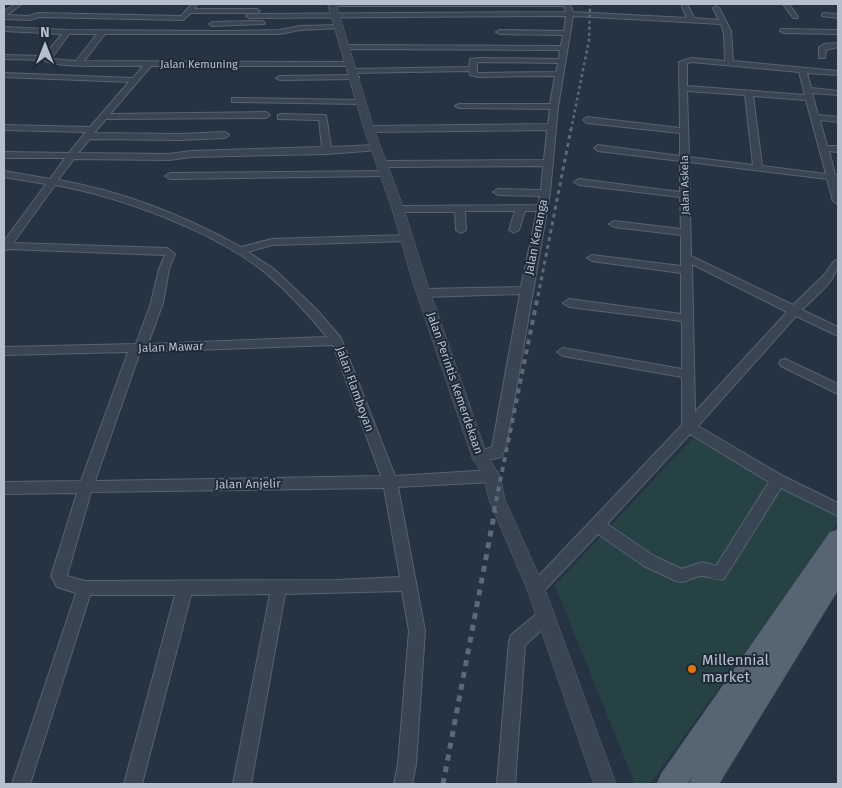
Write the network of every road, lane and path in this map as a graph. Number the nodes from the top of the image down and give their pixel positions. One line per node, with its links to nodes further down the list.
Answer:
1 (19, 4): 9 (street)
2 (195, 4): 7 (street)
3 (684, 4): 14 (street)
4 (786, 4): 13 (street)
5 (716, 8): 15 (street)
6 (569, 9): 11 (street); 11 (street); 14 (street); 23 (street, Jalan Kenanga)
7 (190, 11): 9 (street); 11 (street)
8 (823, 14): 12 (street)
9 (4, 16)
10 (249, 16): 11 (street)
11 (334, 16): 16 (street); 20 (street); 25 (street, Jalan Perintis Kemerdekaan)
12 (838, 16)
13 (795, 17)
14 (692, 21): 15 (street)
15 (723, 22): 33 (street)
16 (212, 24)
17 (4, 29): 19 (street)
18 (784, 31): 22 (street)
19 (67, 32): 20 (street); 29 (street)
20 (102, 32): 31 (street)
21 (500, 32): 23 (street)
22 (838, 32)
23 (566, 33): 26 (street, Jalan Kenanga)
24 (838, 46): 27 (street)
25 (345, 47): 26 (street); 36 (street, Jalan Perintis Kemerdekaan)
26 (564, 48): 30 (street, Jalan Kenanga)
27 (822, 56)
28 (4, 57): 29 (street, Jalan Kemuning)
29 (47, 59): 31 (street, Jalan Kemuning)
30 (563, 61): 35 (street); 39 (street, Jalan Kenanga)
31 (78, 63): 32 (street, Jalan Kemuning)
32 (90, 63): 34 (street, Jalan Kemuning); 41 (street)
33 (730, 63): 37 (street, Jalan Askela); 44 (street, Jalan Askela)
34 (148, 64): 36 (street, Jalan Kemuning); 43 (street)
35 (473, 69): 36 (street); 39 (street)
36 (353, 70): 42 (street); 49 (street, Jalan Perintis Kemerdekaan)
37 (802, 70): 38 (street, Jalan Askela); 47 (street)
38 (838, 73)
39 (560, 74): 51 (street, Jalan Kenanga)
40 (4, 75): 41 (street)
41 (74, 77): 43 (street)
42 (280, 78)
43 (136, 80): 53 (street)
44 (683, 88): 45 (street); 61 (street, Jalan Askela)
45 (749, 93): 47 (street); 73 (street)
46 (838, 93): 47 (street)
47 (809, 94): 55 (street)
48 (234, 100): 49 (street)
49 (361, 102): 59 (street, Jalan Perintis Kemerdekaan)
50 (459, 106): 51 (street)
51 (554, 107): 60 (street, Jalan Kenanga)
52 (266, 115): 53 (street)
53 (103, 117): 62 (street)
54 (281, 117): 68 (street)
55 (815, 117): 56 (street); 66 (street)
56 (838, 119)
57 (587, 120): 61 (street)
58 (4, 127): 62 (street)
59 (369, 128): 60 (street); 64 (street, Jalan Perintis Kemerdekaan)
60 (552, 128): 72 (street, Jalan Kenanga)
61 (684, 131): 71 (street, Jalan Askela)
62 (91, 133): 63 (street); 70 (street)
63 (225, 135)
64 (376, 148): 68 (street); 74 (street, Jalan Perintis Kemerdekaan)
65 (598, 148): 71 (street)
66 (823, 148): 67 (street); 77 (street)
67 (838, 149)
68 (327, 151): 70 (street)
69 (4, 156): 70 (street)
70 (71, 156): 78 (street)
71 (685, 159): 73 (street); 82 (street, Jalan Askela)
72 (549, 164): 74 (street); 81 (street, Jalan Kenanga)
73 (758, 168): 77 (street)
74 (384, 169): 76 (street); 87 (street, Jalan Perintis Kemerdekaan)
75 (4, 174): 78 (street, Jalan Flamboyan)
76 (170, 176)
77 (835, 178): 83 (street)
78 (51, 182): 93 (street); 94 (street, Jalan Flamboyan)
79 (579, 182): 82 (street)
80 (498, 192): 81 (street)
81 (545, 193): 86 (street, Jalan Kenanga)
82 (685, 195): 91 (street, Jalan Askela)
83 (838, 202)
84 (460, 208): 85 (street); 87 (street); 89 (street)
85 (521, 208): 86 (street); 90 (street)
86 (542, 208): 100 (street, Jalan Kenanga)
87 (398, 209): 92 (street, Jalan Perintis Kemerdekaan)
88 (614, 224): 91 (street)
89 (461, 230)
90 (514, 230)
91 (686, 233): 95 (street, Jalan Askela)
92 (407, 238): 94 (street); 101 (street, Jalan Perintis Kemerdekaan)
93 (4, 247): 107 (street)
94 (240, 251): 106 (street, Jalan Flamboyan)
95 (686, 257): 98 (street, Jalan Askela); 103 (street)
96 (592, 258): 98 (street)
97 (838, 262): 99 (street)
98 (686, 270): 104 (street, Jalan Askela)
99 (833, 279): 103 (street)
100 (526, 290): 101 (street); 114 (street, Jalan Kenanga)
101 (424, 293): 114 (street, Jalan Perintis Kemerdekaan)
102 (569, 303): 104 (street)
103 (795, 310): 105 (street); 113 (street)
104 (686, 318): 111 (street, Jalan Askela)
105 (838, 332)
106 (338, 340): 107 (street, Jalan Mawar); 117 (street, Jalan Flamboyan)
107 (138, 348): 108 (street, Jalan Mawar); 118 (street)
108 (4, 351)
109 (563, 352): 111 (street)
110 (785, 363): 112 (street)
111 (688, 374): 113 (street, Jalan Askela)
112 (838, 389)
113 (689, 427): 116 (street); 121 (street)
114 (480, 458): 115 (street, Jalan Perintis Kemerdekaan)
115 (492, 476): 117 (street, Jalan Anjelir); 128 (street, Jalan Perintis Kemerdekaan)
116 (778, 480): 120 (street); 121 (street)
117 (390, 482): 118 (street, Jalan Anjelir); 124 (street, Jalan Flamboyan)
118 (86, 487): 119 (street, Jalan Anjelir); 127 (street)
119 (4, 488)
120 (838, 510)
121 (597, 525): 128 (street)
122 (838, 539): 136 (main road)
123 (838, 572): 137 (main road)
124 (408, 584): 126 (street); 133 (street, Jalan Flamboyan)
125 (185, 586): 126 (street); 127 (street); 131 (street)
126 (279, 587): 132 (street)
127 (85, 588): 130 (street)
128 (536, 589): 129 (street, Jalan Perintis Kemerdekaan)
129 (546, 616): 134 (street); 135 (street, Jalan Perintis Kemerdekaan)
130 (21, 784)
131 (132, 784)
132 (242, 784)
133 (403, 784)
134 (506, 784)
135 (605, 784)
136 (671, 784)
137 (703, 784)

